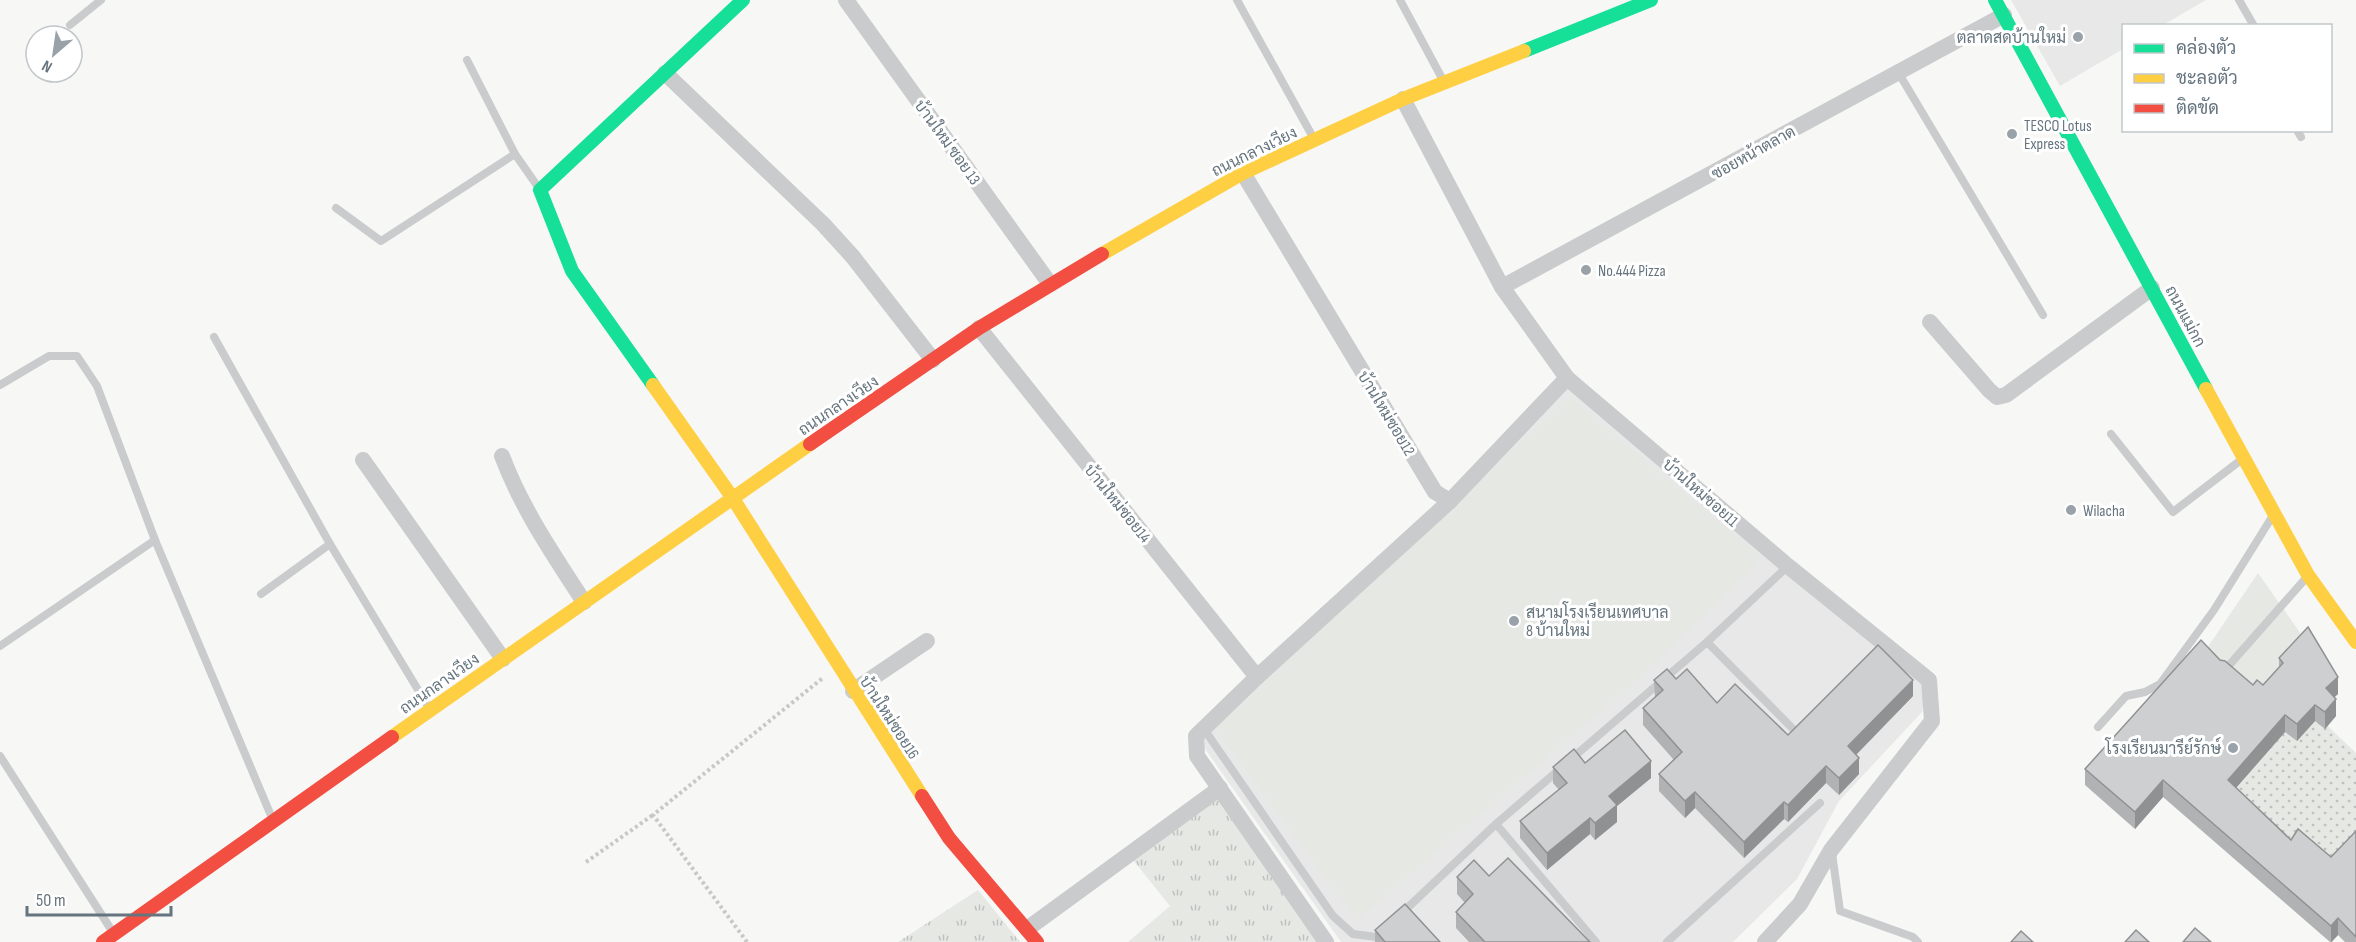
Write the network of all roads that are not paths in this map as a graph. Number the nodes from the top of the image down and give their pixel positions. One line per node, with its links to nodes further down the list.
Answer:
1 (100, 0): 10 (lane)
2 (743, 0): 14 (street)
3 (846, 0): 22 (street, บ้านใหม่ ซอย 13)
4 (1237, 0): 17 (lane)
5 (1400, 0): 15 (lane)
6 (1651, 0): 15 (street, ถนนกลางเวียง)
7 (1995, 0): 9 (street, ถนนแม่กก)
8 (2239, 0): 11 (lane)
9 (2004, 15): 13 (street, ซอยหน้าตลาด); 24 (street, ถนนแม่กก)
10 (71, 24)
11 (2253, 24)
12 (466, 60): 18 (lane)
13 (1898, 72): 23 (street, ซอยหน้าตลาด); 25 (lane)
14 (665, 73): 20 (street); 29 (street)
15 (1444, 83): 16 (street, ถนนกลางเวียง)
16 (1403, 99): 17 (street, ถนนกลางเวียง); 23 (street, บ้านใหม่ซอย11)
17 (1314, 140): 19 (street, ถนนกลางเวียง)
18 (515, 154): 20 (lane); 21 (lane)
19 (1243, 173): 22 (street, ถนนกลางเวียง); 37 (street, บ้านใหม่ซอย12)
20 (540, 190): 36 (street, บ้านใหม่ซอย16)
21 (336, 208)
22 (1050, 284): 27 (street, ถนนกลางเวียง)
23 (1502, 288): 30 (street, บ้านใหม่ซอย11)
24 (2152, 288): 26 (street); 34 (street, ถนนแม่กก)
25 (2043, 315)
26 (1930, 322)
27 (979, 328): 29 (street, ถนนกลางเวียง); 51 (street, บ้านใหม่ซอย14)
28 (214, 338): 40 (lane)
29 (933, 360): 36 (street, ถนนกลางเวียง)
30 (1567, 378): 37 (street); 41 (street, บ้านใหม่ซอย11)
31 (0, 385): 39 (lane)
32 (2111, 434): 34 (lane)
33 (502, 456): 44 (street)
34 (2244, 458): 38 (street, ถนนแม่กก)
35 (363, 460): 49 (street)
36 (732, 497): 44 (street, ถนนกลางเวียง); 52 (street, บ้านใหม่ซอย16)
37 (1450, 501): 51 (street)
38 (2274, 514): 42 (street, ถนนแม่กก); 54 (lane)
39 (155, 540): 48 (lane); 60 (lane)
40 (330, 544): 43 (lane); 53 (lane)
41 (1788, 566): 46 (lane); 62 (street, บ้านใหม่ซอย11)
42 (2308, 575): 47 (street, ถนนแม่กก); 50 (lane)
43 (261, 594)
44 (584, 602): 49 (street, ถนนกลางเวียง)
45 (927, 641): 52 (street)
46 (1707, 642): 56 (lane); 61 (lane)
47 (2356, 642)
48 (0, 646)
49 (503, 659): 53 (street, ถนนกลางเวียง)
50 (2224, 671)
51 (1257, 677): 55 (street)
52 (853, 691): 66 (street, บ้านใหม่ซอย16)
53 (430, 710): 60 (street, ถนนกลางเวียง)
54 (2098, 727)
55 (1204, 729): 58 (street); 63 (lane)
56 (1798, 735)
57 (0, 756): 67 (lane)
58 (1220, 788): 66 (street); 68 (street)
59 (1820, 803): 70 (lane)
60 (274, 821): 67 (street, ถนนกลางเวียง)
61 (1496, 824): 63 (lane); 69 (lane)
62 (1831, 850): 65 (street, บ้านใหม่ซอย11); 72 (lane)
63 (1407, 908): 64 (lane)
64 (1415, 917)
65 (1782, 935): 71 (street, บ้านใหม่ซอย11)
66 (1032, 936)
67 (109, 938)
68 (1326, 942)
69 (1596, 942)
70 (1667, 942)
71 (1765, 942)
72 (1918, 942)

